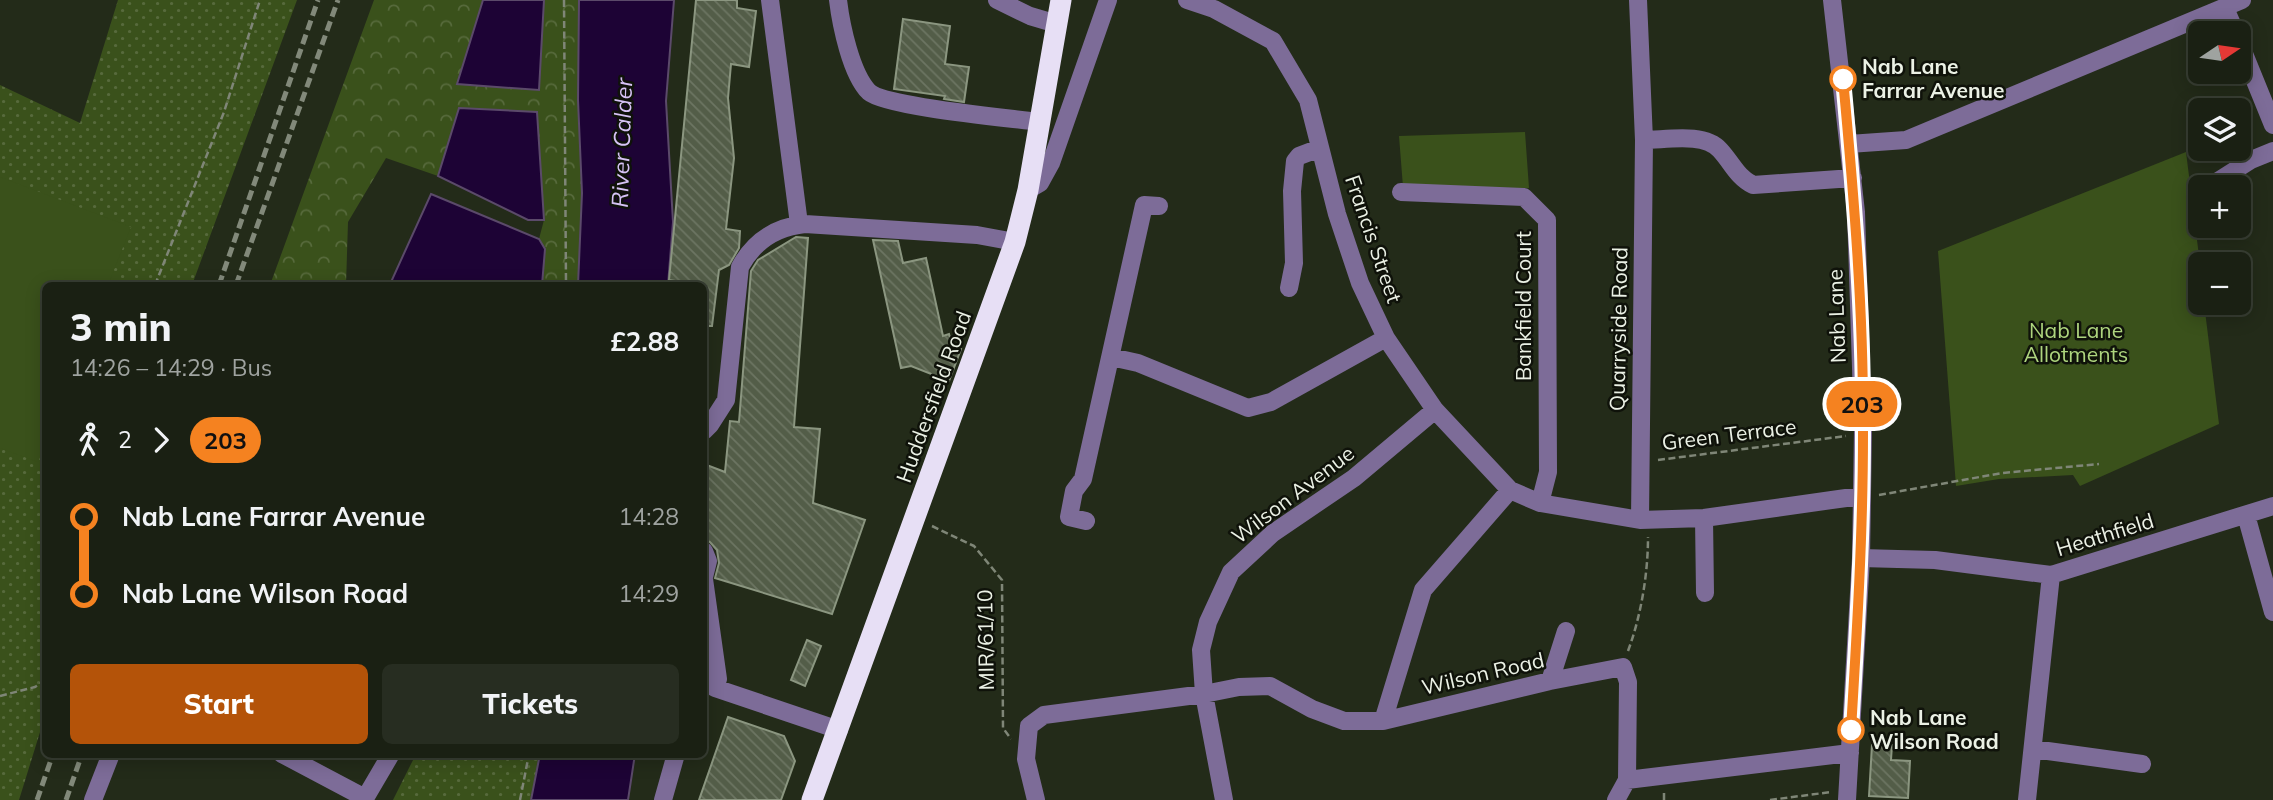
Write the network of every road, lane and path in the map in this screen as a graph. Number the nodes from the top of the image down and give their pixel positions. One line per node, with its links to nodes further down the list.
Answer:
1 (260, 0): 29 (path)
2 (564, 0): 30 (path)
3 (770, 0): 27 (street)
4 (838, 0): 16 (street)
5 (998, 0): 14 (street)
6 (1060, 0): 14 (highway, Huddersfield Road)
7 (1108, 0): 24 (street)
8 (1187, 0): 20 (street, Francis Street)
9 (1637, 0): 18 (street, Quarryside Road)
10 (1832, 0): 19 (street, Nab Lane)
11 (2242, 0): 12 (street)
12 (2225, 8): 13 (street); 19 (street)
13 (2231, 21)
14 (1057, 24): 16 (highway, Huddersfield Road)
15 (2251, 71): 17 (street)
16 (1039, 122): 24 (highway, Huddersfield Road)
17 (2273, 125)
18 (1644, 139): 23 (street); 37 (street, Quarryside Road)
19 (1849, 144): 23 (street, Nab Lane)
20 (1320, 148): 31 (street); 32 (street, Francis Street)
21 (2266, 154): 22 (street)
22 (2227, 175)
23 (1853, 177): 36 (street, Nab Lane)
24 (1028, 190): 28 (highway, Huddersfield Road)
25 (1401, 192): 41 (street, Bankfield Court)
26 (1159, 206): 33 (street)
27 (799, 225): 28 (street); 35 (street)
28 (1015, 242): 44 (highway, Huddersfield Road)
29 (156, 282)
30 (566, 282)
31 (1289, 288)
32 (1386, 338): 33 (street); 34 (street, Francis Street)
33 (1111, 357): 47 (street)
34 (1435, 410): 39 (street, Francis Street); 58 (street, Wilson Avenue)
35 (707, 428)
36 (1863, 433): 37 (path, Green Terrace); 40 (street, Nab Lane)
37 (1640, 462): 46 (street, Quarryside Road)
38 (2099, 464): 40 (path)
39 (1510, 490): 41 (street, Francis Street); 60 (street)
40 (1863, 498): 45 (street, Francis Street); 48 (street, Nab Lane)
41 (1540, 503): 46 (street, Francis Street)
42 (2273, 506): 43 (street, Heathfield)
43 (2246, 515): 49 (street, Heathfield); 52 (street)
44 (916, 518): 61 (highway, Huddersfield Road); 68 (path, MIR/61/10)
45 (1704, 518): 46 (street, Francis Street); 50 (street)
46 (1644, 520): 54 (path)
47 (1086, 521)
48 (1861, 558): 49 (street, Heathfield); 63 (street, Nab Lane)
49 (2051, 575): 62 (street)
50 (1705, 593)
51 (707, 600): 57 (street)
52 (2273, 612)
53 (1566, 631): 56 (street)
54 (1623, 667): 56 (street, Wilson Road); 71 (street)
55 (42, 679): 59 (path)
56 (1550, 681): 60 (street, Wilson Road)
57 (709, 692): 61 (street)
58 (1204, 694): 60 (street, Wilson Road); 68 (street, Wilson Road); 79 (street, Wilson Avenue)
59 (0, 696)
60 (1383, 721)
61 (839, 730): 77 (highway, Huddersfield Road)
62 (2034, 749): 70 (street); 82 (street)
63 (1850, 753): 71 (street); 72 (street, Nab Lane)
64 (109, 758): 74 (street)
65 (289, 758): 73 (street)
66 (527, 758): 75 (path)
67 (675, 758): 76 (street)
68 (1026, 758): 78 (street)
69 (388, 759): 73 (street)
70 (2142, 764)
71 (1627, 780): 80 (street)
72 (1848, 795): 81 (path)
73 (364, 799)
74 (93, 800)
75 (520, 800)
76 (663, 800)
77 (812, 800)
78 (1036, 800)
79 (1224, 800)
80 (1616, 800)
81 (1770, 800)
82 (2027, 800)

